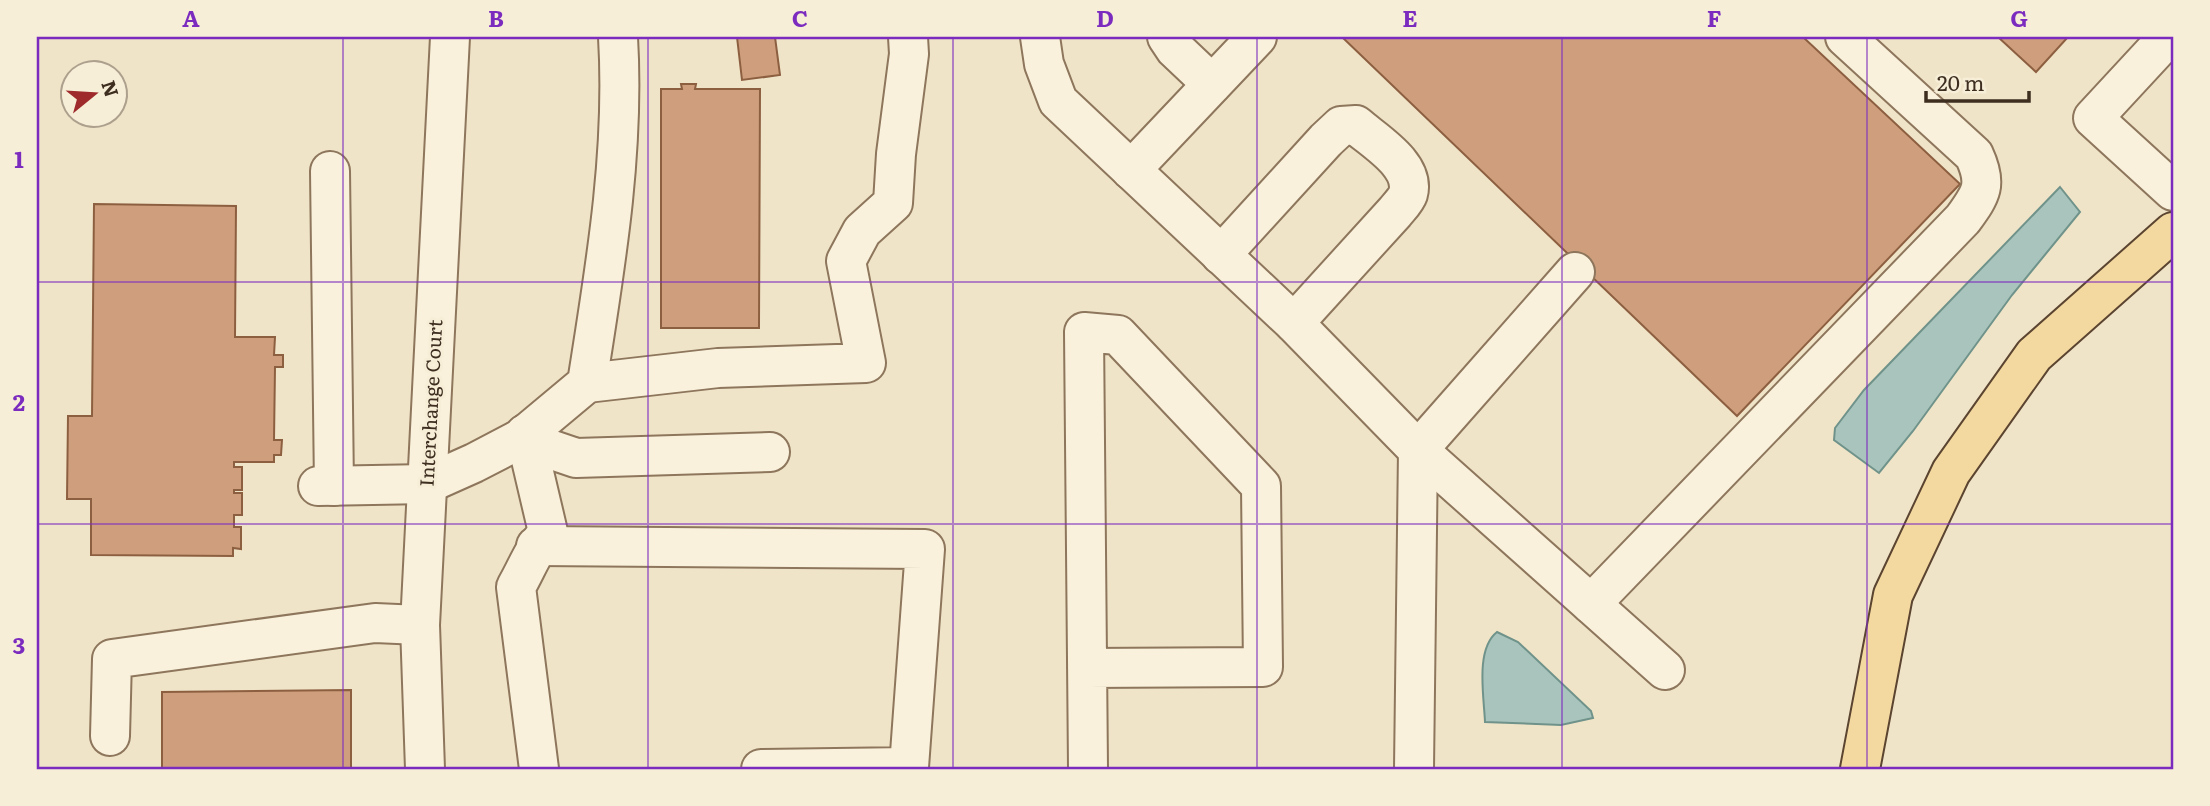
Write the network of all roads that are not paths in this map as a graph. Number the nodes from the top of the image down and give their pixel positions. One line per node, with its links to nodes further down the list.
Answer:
1 (450, 37): 21 (street, Interchange Court)
2 (618, 37): 17 (street)
3 (908, 37): 17 (street)
4 (1040, 37): 10 (street)
5 (1167, 37): 9 (street)
6 (1257, 37): 9 (street)
7 (1845, 37): 23 (street)
8 (2168, 37): 12 (street)
9 (1212, 85): 10 (street)
10 (1132, 170): 14 (street)
11 (330, 171): 21 (street)
12 (2173, 191)
13 (2173, 232): 33 (main road)
14 (1221, 255): 16 (street); 16 (street)
15 (1575, 272): 19 (street)
16 (1293, 323): 19 (street)
17 (587, 383): 18 (street)
18 (524, 438): 20 (street); 21 (street); 22 (street)
19 (1418, 450): 23 (street); 32 (street)
20 (770, 452)
21 (427, 484): 24 (street, Interchange Court)
22 (536, 546): 29 (street); 30 (street)
23 (1591, 604): 26 (street)
24 (419, 625): 27 (street); 28 (street, Interchange Court)
25 (1087, 668): 25 (street); 31 (street)
26 (1665, 670)
27 (110, 736)
28 (425, 769)
29 (539, 769)
30 (761, 769)
31 (1088, 769)
32 (1414, 769)
33 (1860, 769)

